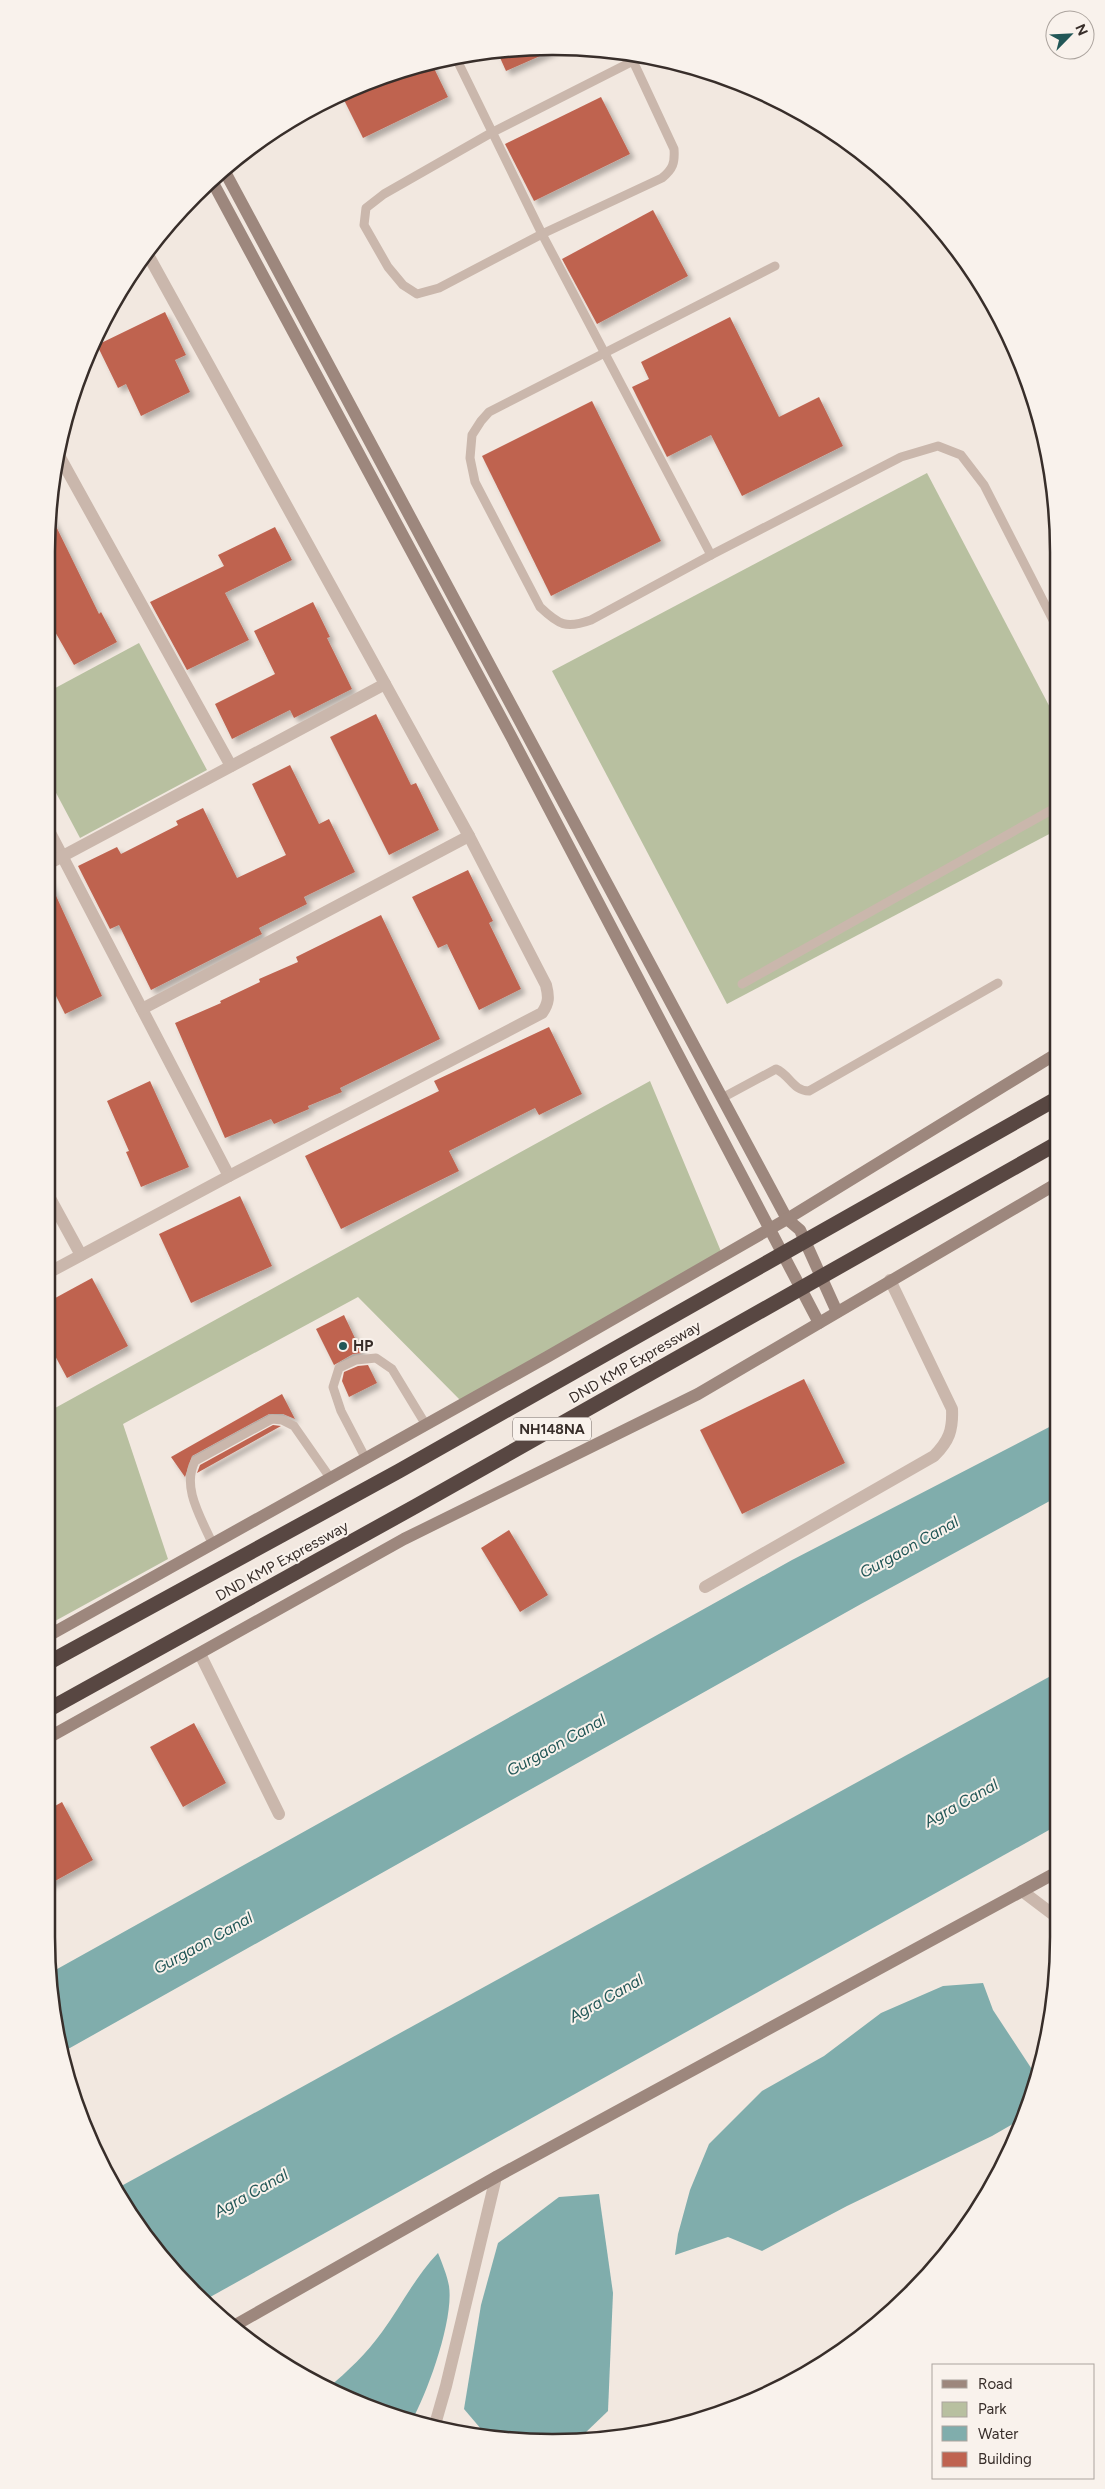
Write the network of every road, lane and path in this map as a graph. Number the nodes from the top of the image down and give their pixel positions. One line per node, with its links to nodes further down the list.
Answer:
1 (632, 62): 4 (lane)
2 (633, 62): 7 (lane)
3 (459, 64): 4 (lane)
4 (491, 133): 7 (lane); 7 (lane)
5 (227, 176): 25 (street)
6 (215, 187): 32 (street)
7 (542, 234): 10 (lane)
8 (151, 259): 14 (street)
9 (775, 266): 10 (lane)
10 (604, 354): 12 (lane); 12 (lane)
11 (63, 464): 15 (street)
12 (711, 555): 13 (lane)
13 (1050, 614)
14 (385, 684): 15 (street); 17 (street)
15 (231, 766): 19 (street)
16 (1050, 811): 22 (lane)
17 (469, 836): 23 (street); 28 (street)
18 (55, 841): 19 (street)
19 (63, 856): 20 (street); 23 (street)
20 (55, 860)
21 (998, 983): 25 (lane)
22 (742, 984)
23 (142, 1009): 28 (street)
24 (1050, 1058): 31 (street)
25 (722, 1098): 31 (street)
26 (1050, 1102): 45 (highway, DND KMP Expressway / NH148NA, bridge)
27 (1050, 1147): 46 (highway, DND KMP Expressway / NH148NA, bridge)
28 (229, 1176): 33 (street)
29 (1050, 1187): 35 (street)
30 (55, 1208): 33 (street)
31 (787, 1219): 32 (street); 36 (street)
32 (770, 1228): 37 (street); 38 (street)
33 (81, 1256): 34 (street)
34 (55, 1269)
35 (890, 1280): 36 (street); 42 (street)
36 (837, 1312): 37 (street)
37 (819, 1323): 44 (street)
38 (426, 1425): 39 (street); 39 (lane)
39 (366, 1459): 40 (street)
40 (331, 1478): 41 (street); 41 (lane)
41 (212, 1545): 43 (street)
42 (705, 1587)
43 (55, 1632)
44 (200, 1654): 47 (street); 48 (street)
45 (55, 1659)
46 (55, 1706)
47 (55, 1734)
48 (279, 1814)
49 (1050, 1875): 50 (street)
50 (1022, 1891): 51 (street); 52 (street)
51 (1050, 1913)
52 (496, 2177): 53 (street); 54 (street)
53 (239, 2323)
54 (436, 2420)

